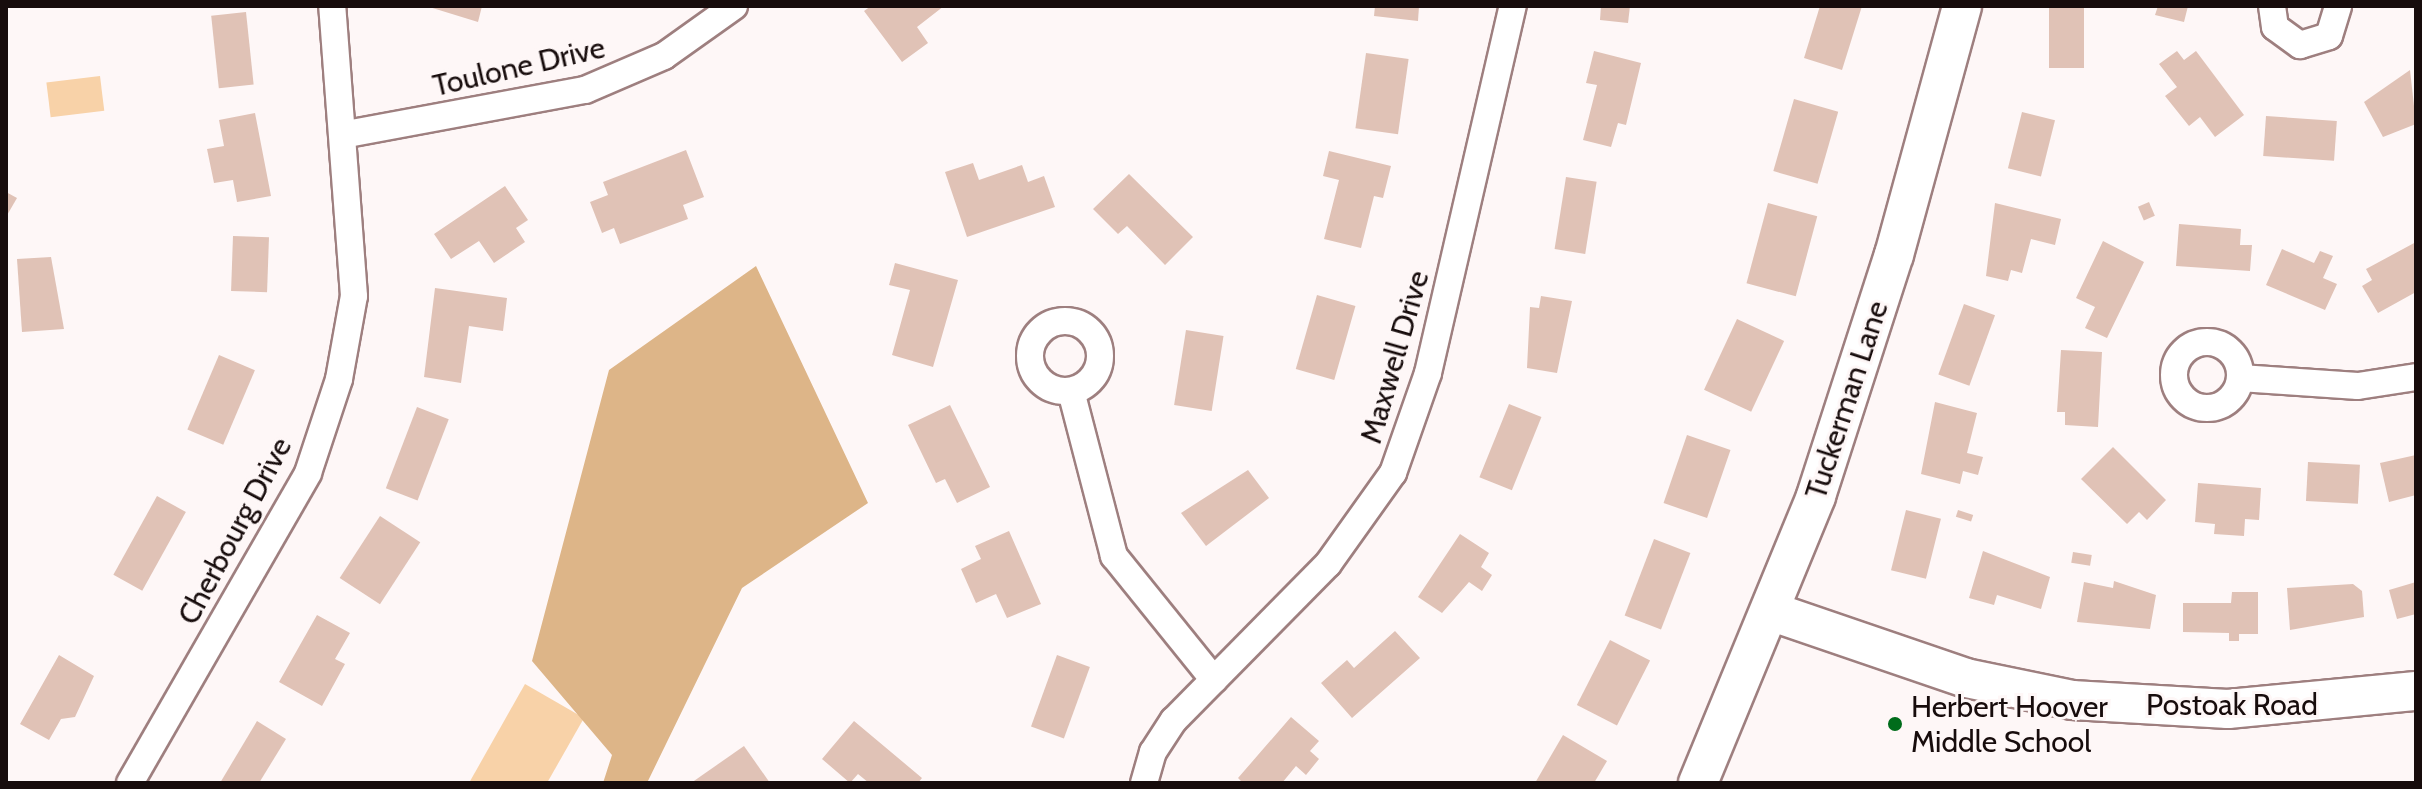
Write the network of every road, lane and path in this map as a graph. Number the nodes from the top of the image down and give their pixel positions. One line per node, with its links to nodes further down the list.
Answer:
1 (332, 6): 7 (street, Cherbourg Drive)
2 (734, 6): 7 (street, Toulone Drive)
3 (1513, 6): 12 (street, Maxwell Drive)
4 (1962, 6): 11 (main road, Tuckerman Lane)
5 (2272, 6): 6 (street)
6 (2338, 6)
7 (347, 134): 14 (street, Cherbourg Drive)
8 (2416, 377): 9 (street)
9 (2240, 378)
10 (1071, 391): 12 (street)
11 (1773, 612): 13 (main road, Postoak Road); 16 (main road, Tuckerman Lane)
12 (1214, 680): 15 (street, Maxwell Drive)
13 (2416, 691)
14 (130, 783)
15 (1144, 783)
16 (1698, 783)

